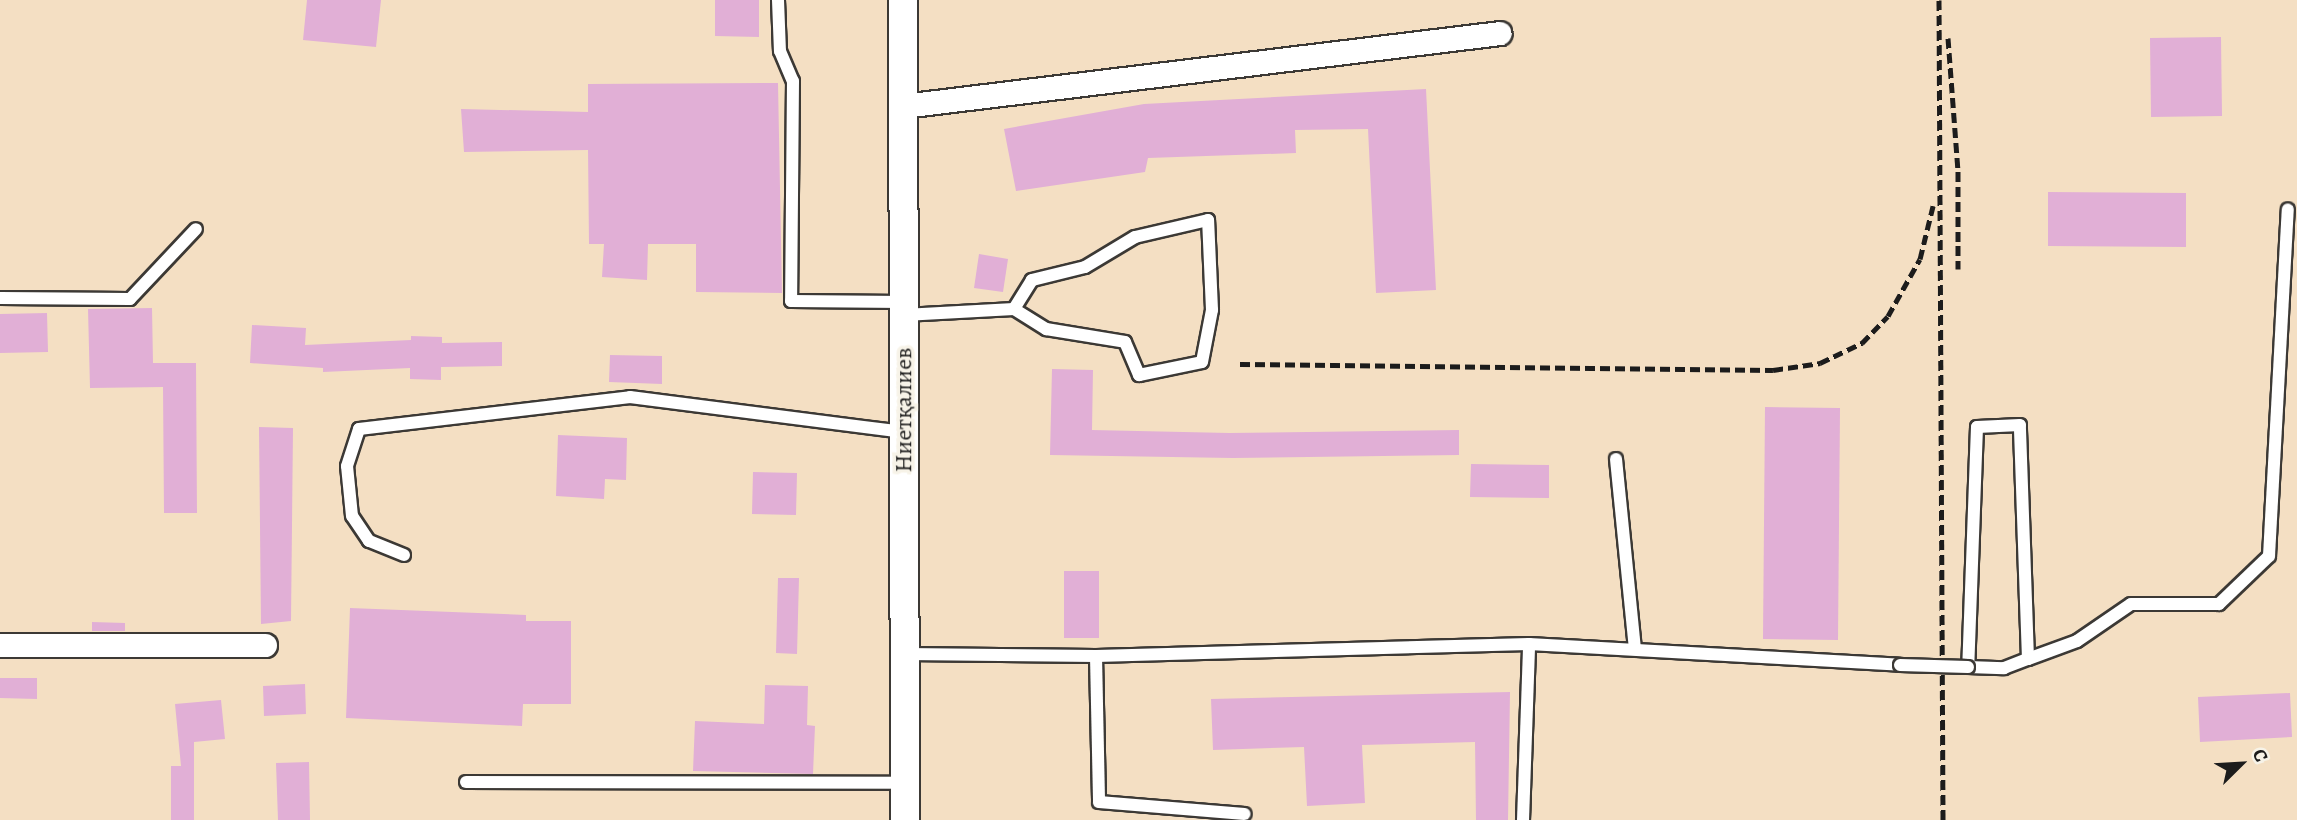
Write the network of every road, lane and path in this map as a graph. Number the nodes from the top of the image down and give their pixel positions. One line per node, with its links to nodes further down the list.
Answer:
1 (778, 0): 8 (lane)
2 (903, 0): 4 (street, Ниетқалиев)
3 (1500, 33): 4 (street)
4 (903, 106): 8 (street, Ниетқалиев)
5 (2288, 210): 19 (lane)
6 (196, 229): 7 (lane)
7 (0, 298)
8 (904, 309): 9 (lane); 10 (street, Ниетқалиев)
9 (1014, 309): 9 (lane)
10 (904, 432): 12 (lane); 17 (street, Ниетқалиев)
11 (1616, 459): 16 (lane)
12 (404, 555)
13 (1529, 644): 16 (lane); 18 (lane); 25 (lane)
14 (0, 645): 15 (street)
15 (265, 645)
16 (1635, 648): 20 (lane, bridge)
17 (905, 654): 18 (lane); 22 (street, Ниетқалиев)
18 (1096, 656): 23 (lane)
19 (2028, 659): 20 (lane); 20 (lane)
20 (1968, 667)
21 (466, 782): 22 (lane)
22 (905, 783): 24 (street, Ниетқалиев)
23 (1245, 814)
24 (905, 820)
25 (1523, 820)

